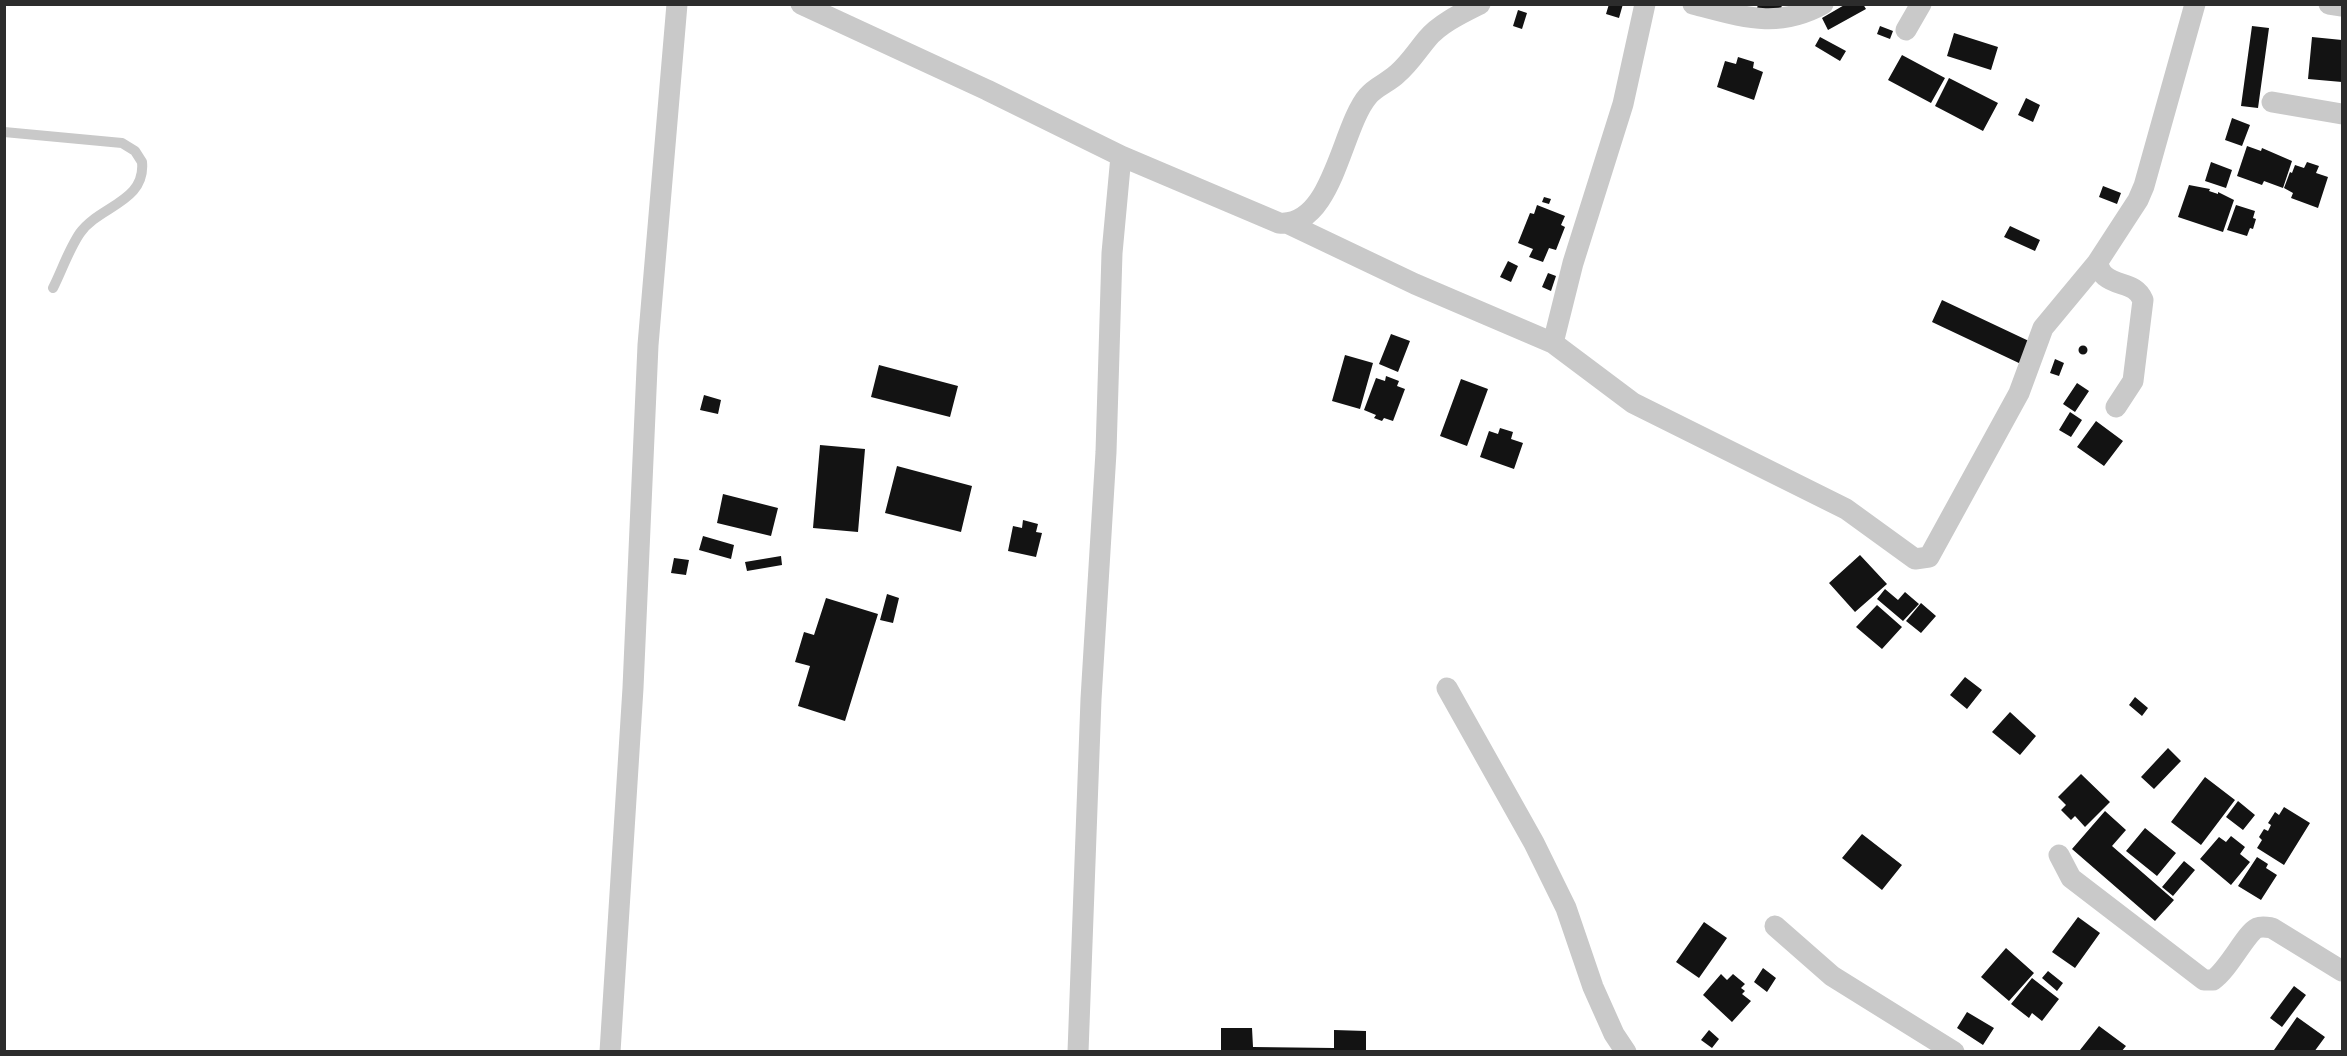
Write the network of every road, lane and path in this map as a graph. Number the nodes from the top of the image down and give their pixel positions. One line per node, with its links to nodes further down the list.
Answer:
1 (678, 4): 26 (street)
2 (801, 4): 11 (street)
3 (1480, 4): 17 (street)
4 (1645, 4): 20 (street)
5 (1693, 4): 6 (street)
6 (1823, 4)
7 (1921, 4): 12 (street)
8 (2195, 4): 18 (street)
9 (2329, 4): 10 (street)
10 (2343, 6)
11 (840, 13): 16 (street)
12 (1906, 30)
13 (2272, 102): 14 (street)
14 (2343, 114)
15 (4, 132): 19 (lane)
16 (1121, 156): 17 (street); 27 (street)
17 (1290, 224): 20 (street)
18 (2097, 263): 20 (street); 21 (street)
19 (53, 288)
20 (1553, 343)
21 (2116, 407)
22 (1447, 688): 28 (street)
23 (2058, 855): 25 (street)
24 (1775, 926): 29 (street)
25 (2343, 971)
26 (610, 1052)
27 (1078, 1052)
28 (1626, 1052)
29 (1954, 1052)

